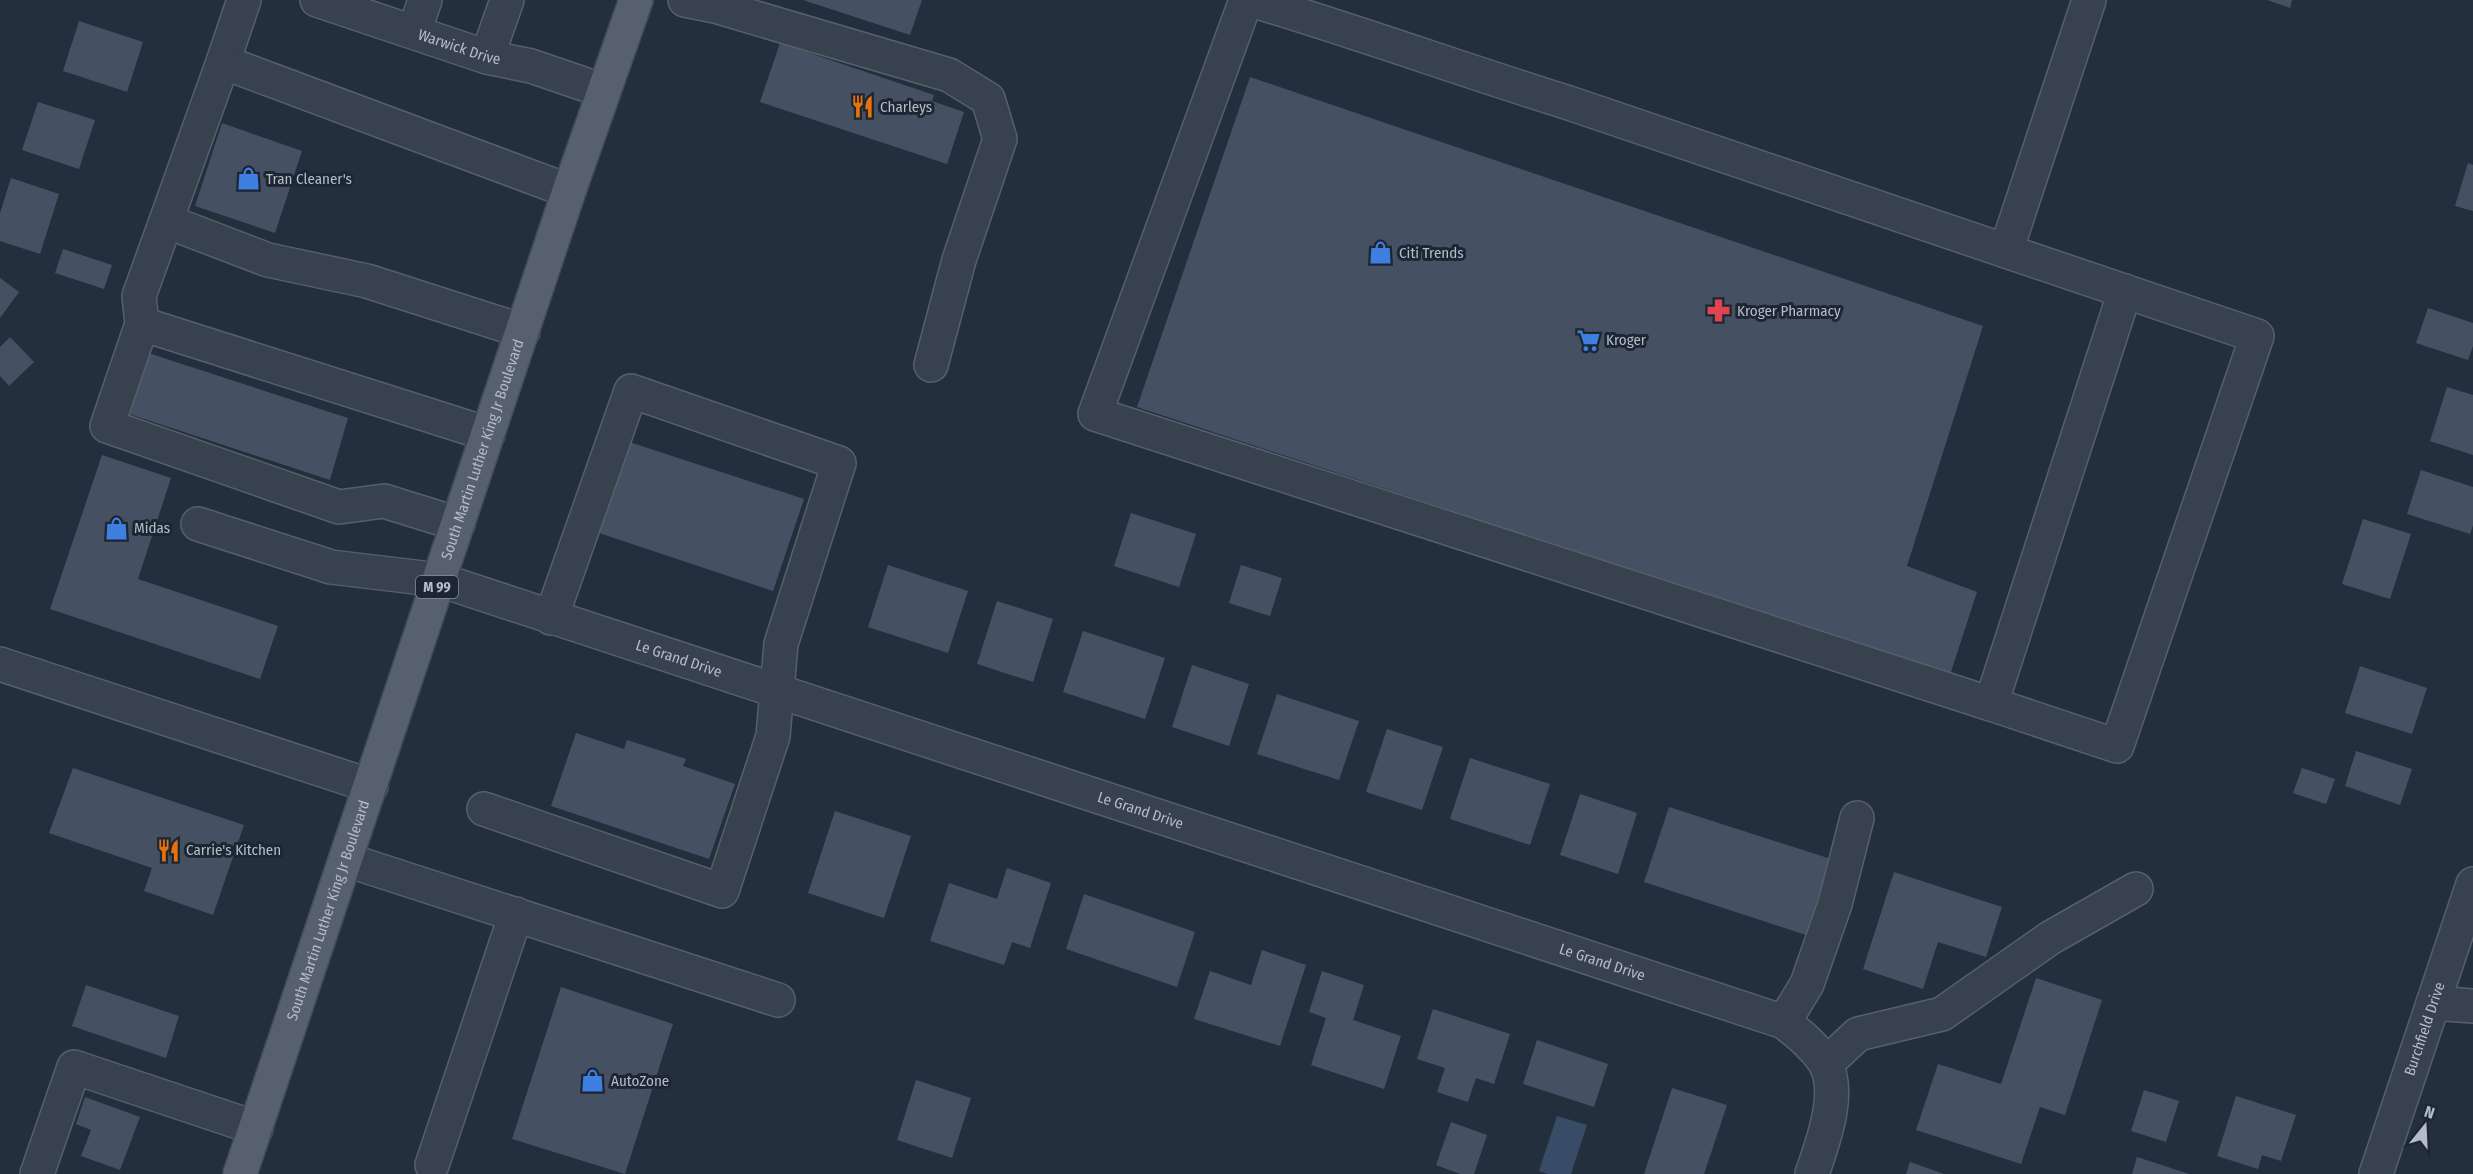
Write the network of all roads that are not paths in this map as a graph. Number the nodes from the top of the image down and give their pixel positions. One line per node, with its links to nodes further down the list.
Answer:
1 (243, 0): 12 (street)
2 (317, 0): 10 (street, Warwick Drive)
3 (425, 0): 10 (street)
4 (507, 0): 11 (street)
5 (636, 0): 13 (main road, South Martin Luther King Jr Boulevard / M 99)
6 (685, 0): 20 (street)
7 (1246, 0): 28 (street)
8 (1251, 0): 16 (street)
9 (2090, 0): 16 (street)
10 (414, 32): 11 (street, Warwick Drive)
11 (487, 57): 13 (street, Warwick Drive)
12 (223, 62): 14 (street); 15 (street)
13 (604, 91): 14 (main road, South Martin Luther King Jr Boulevard / M 99)
14 (569, 191): 19 (main road, South Martin Luther King Jr Boulevard / M 99)
15 (166, 221): 18 (street); 19 (street)
16 (2006, 251): 17 (street)
17 (2125, 291): 28 (street); 28 (street)
18 (142, 324): 21 (street); 23 (street)
19 (523, 330): 21 (main road, South Martin Luther King Jr Boulevard / M 99)
20 (931, 365)
21 (488, 434): 23 (main road, South Martin Luther King Jr Boulevard / M 99)
22 (198, 524): 24 (street, Le Grand Drive)
23 (458, 524): 24 (main road, South Martin Luther King Jr Boulevard / M 99)
24 (440, 580): 25 (street, Le Grand Drive); 29 (main road, South Martin Luther King Jr Boulevard / M 99)
25 (551, 618): 27 (street, Le Grand Drive); 27 (street)
26 (0, 664): 29 (street)
27 (777, 691): 30 (street); 39 (street, Le Grand Drive)
28 (1991, 704)
29 (371, 786): 32 (main road, South Martin Luther King Jr Boulevard / M 99)
30 (484, 809)
31 (1857, 818): 39 (street)
32 (347, 860): 35 (street); 41 (main road, South Martin Luther King Jr Boulevard / M 99)
33 (2473, 884): 37 (street, Burchfield Drive)
34 (2136, 889): 40 (street)
35 (516, 914): 36 (street); 42 (street)
36 (778, 1000)
37 (2433, 1003): 38 (street); 46 (street, Burchfield Drive)
38 (2473, 1006)
39 (1784, 1022): 40 (street, Le Grand Drive)
40 (1826, 1064): 45 (street)
41 (256, 1128): 43 (street); 44 (main road, South Martin Luther King Jr Boulevard / M 99)
42 (432, 1165)
43 (37, 1174)
44 (240, 1174)
45 (1812, 1174)
46 (2376, 1174)

